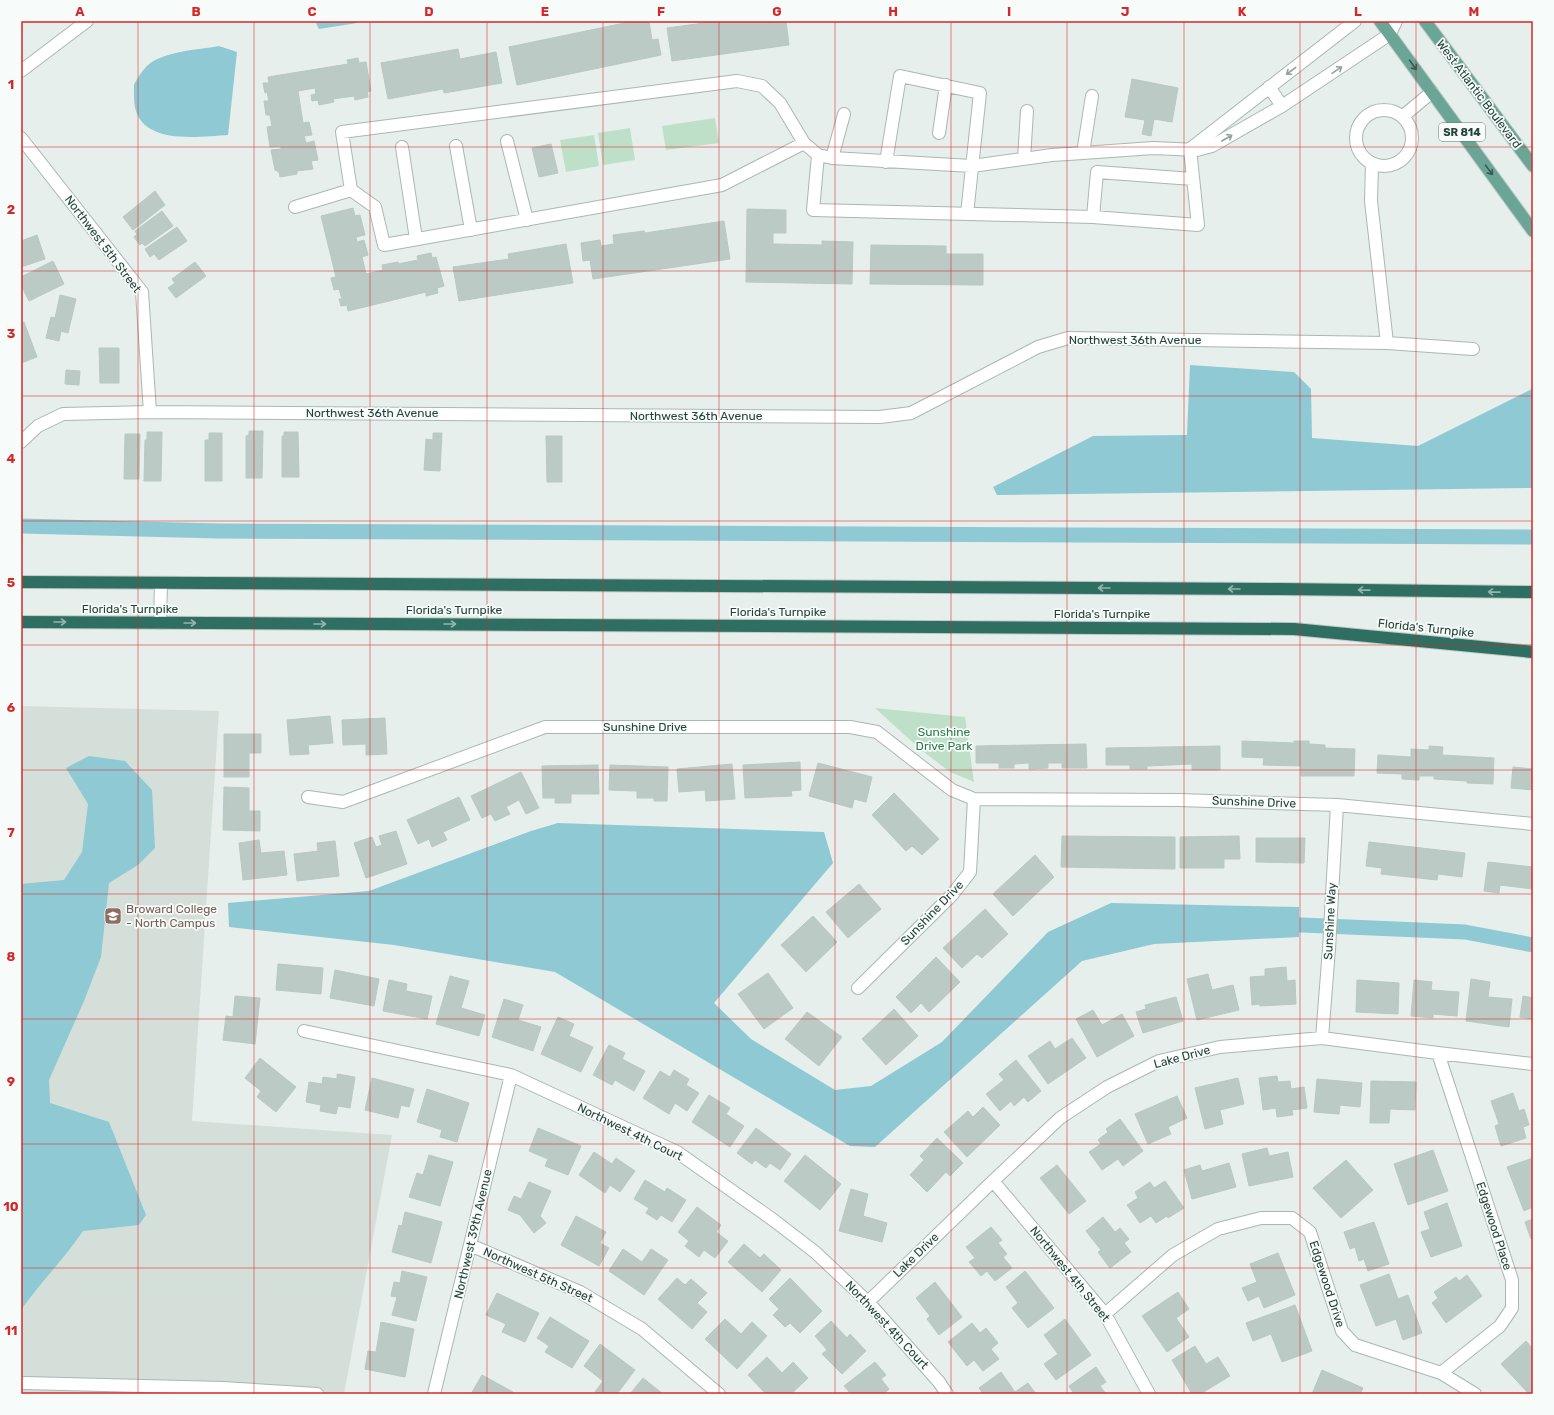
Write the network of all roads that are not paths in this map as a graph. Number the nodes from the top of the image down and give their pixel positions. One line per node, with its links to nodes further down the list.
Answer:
1 (86, 21): 7 (street)
2 (1355, 21): 9 (street, one-way to 9)
3 (1380, 21): 6 (main road, SR 814)
4 (1396, 21): 6 (street)
5 (1425, 21): 30 (main road, West Atlantic Boulevard / SR 814)
6 (1390, 34): 10 (main road, SR 814, one-way to 10); 12 (street, one-way to 6)
7 (21, 71)
8 (946, 86): 16 (street); 27 (street); 29 (street)
9 (1269, 88): 12 (street); 22 (street)
10 (1432, 92): 15 (street); 38 (main road, SR 814, one-way to 38)
11 (1092, 96): 23 (street)
12 (1282, 106): 22 (street, one-way to 12)
13 (1027, 111): 26 (street)
14 (844, 114): 25 (street)
15 (1402, 117): 28 (street); 28 (street)
16 (938, 133)
17 (21, 138): 42 (street, Northwest 5th Street)
18 (507, 141): 36 (street)
19 (804, 143): 24 (street); 32 (street); 36 (street)
20 (402, 146): 39 (street)
21 (456, 146): 37 (street)
22 (1190, 149): 23 (street); 31 (street)
23 (1083, 153): 26 (street)
24 (818, 155): 25 (street); 34 (street)
25 (832, 158): 27 (street)
26 (1024, 159): 29 (street)
27 (886, 162): 29 (street)
28 (1372, 164): 40 (street)
29 (972, 166): 34 (street)
30 (1533, 166)
31 (1193, 179): 35 (street); 35 (street)
32 (351, 190): 33 (street); 39 (street)
33 (295, 206)
34 (967, 214): 35 (street)
35 (1093, 217)
36 (527, 220): 37 (street)
37 (471, 230): 39 (street)
38 (1533, 231)
39 (416, 240)
40 (1387, 343): 41 (street, Northwest 36th Avenue); 42 (street, Northwest 36th Avenue)
41 (1473, 349)
42 (150, 412): 43 (street, Northwest 36th Avenue)
43 (21, 442)
44 (21, 582): 45 (highway)
45 (161, 583): 46 (highway, one-way to 45); 48 (street)
46 (1533, 592)
47 (21, 622): 48 (highway, Florida's Turnpike, one-way to 48)
48 (160, 623): 49 (highway, Florida's Turnpike, one-way to 49)
49 (1533, 652)
50 (308, 797): 51 (street, Sunshine Drive)
51 (974, 799): 52 (street, Sunshine Drive); 54 (street, Sunshine Drive)
52 (1337, 805): 53 (street, Sunshine Drive); 56 (street, Sunshine Way)
53 (1533, 824)
54 (858, 988)
55 (304, 1031): 59 (street, Northwest 4th Court)
56 (1322, 1038): 57 (street, Lake Drive); 60 (street, Lake Drive)
57 (1438, 1054): 58 (street, Lake Drive); 64 (street, Edgewood Place)
58 (1533, 1064)
59 (511, 1075): 61 (street, Northwest 39th Avenue); 62 (street, Northwest 4th Court)
60 (993, 1181): 62 (street, Lake Drive); 63 (street, Northwest 4th Street)
61 (470, 1245): 67 (street, Northwest 39th Avenue); 68 (street, Northwest 5th Street)
62 (868, 1302): 69 (street, Northwest 4th Court)
63 (1105, 1314): 64 (street, Edgewood Drive); 70 (street, Northwest 4th Street)
64 (1441, 1373): 71 (street, Edgewood Drive)
65 (24, 1383): 66 (street)
66 (317, 1394)
67 (434, 1394)
68 (719, 1394)
69 (947, 1394)
70 (1149, 1394)
71 (1475, 1394)

